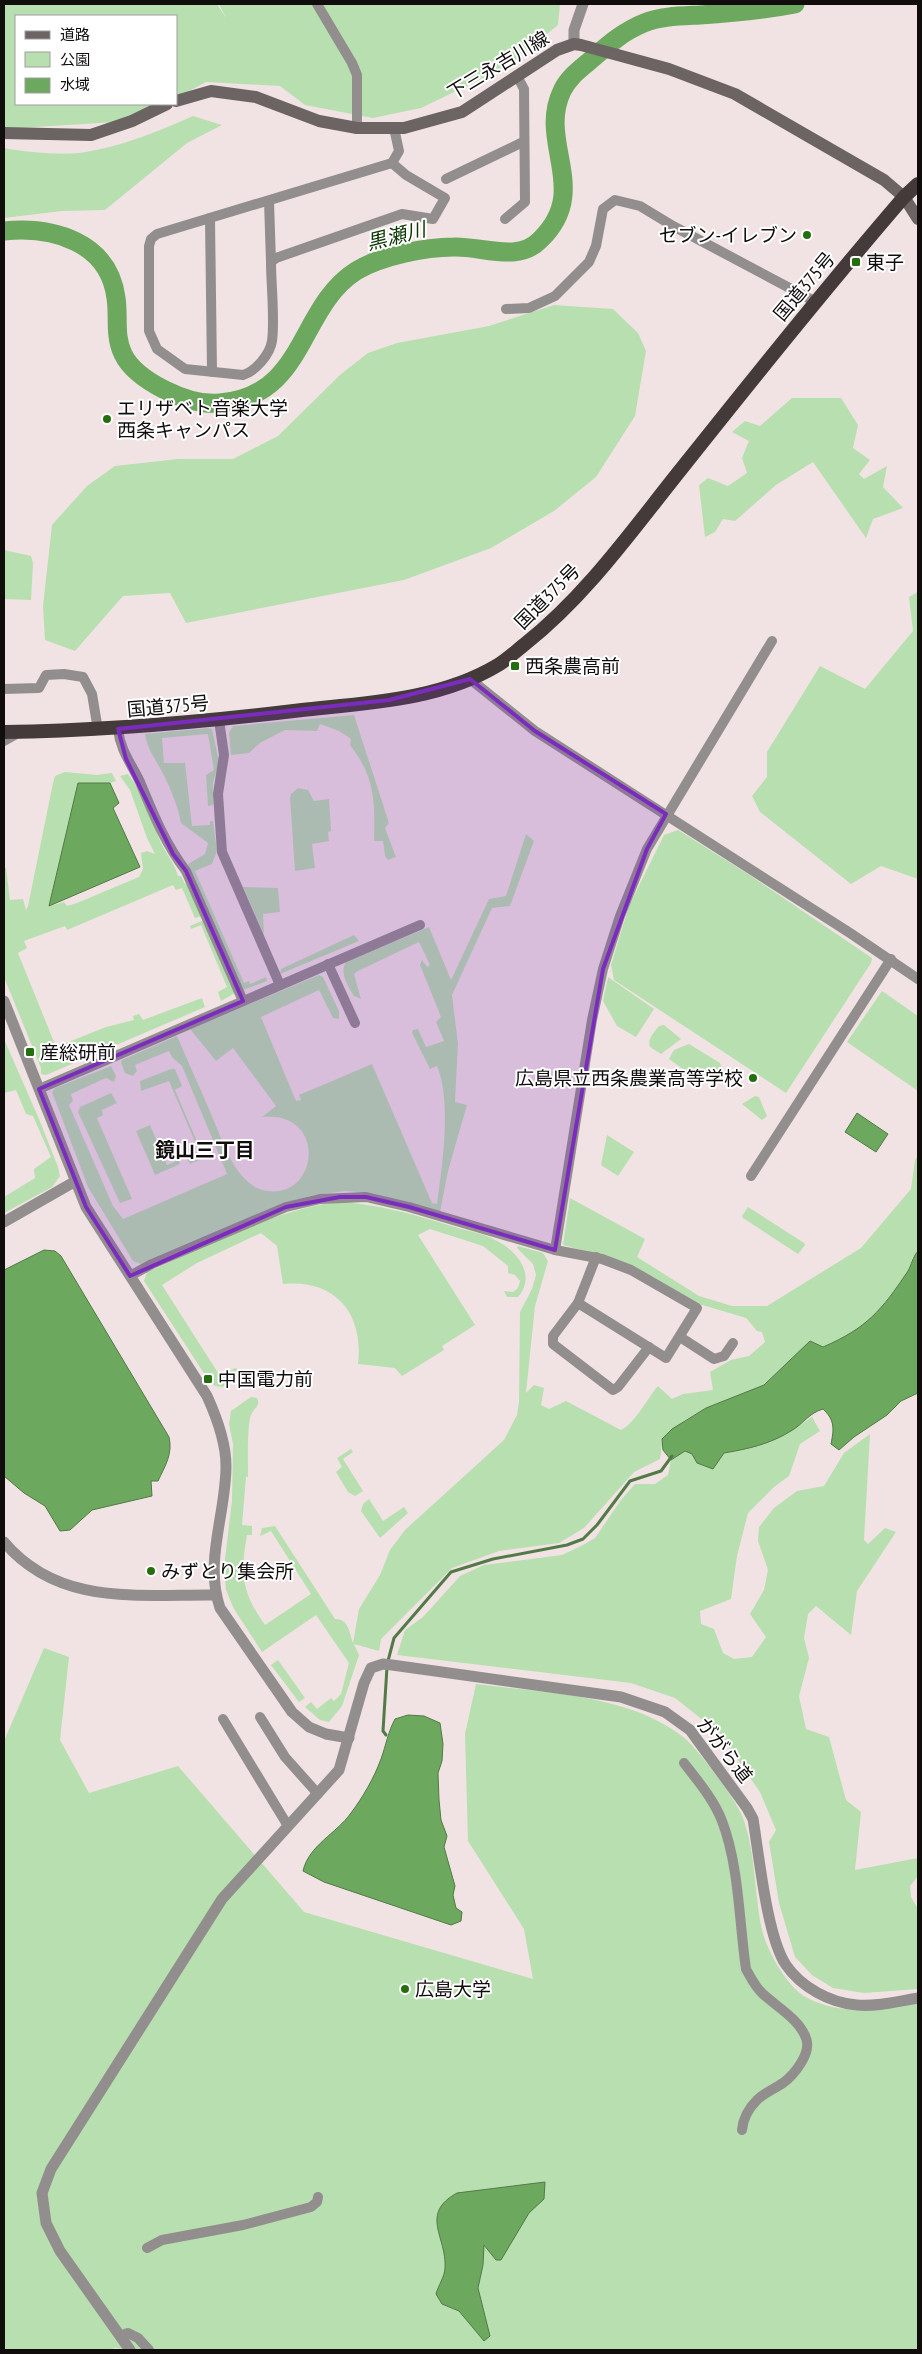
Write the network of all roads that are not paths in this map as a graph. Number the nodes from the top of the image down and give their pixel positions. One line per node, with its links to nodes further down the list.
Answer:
1 (317, 4): 7 (street)
2 (584, 4): 3 (street)
3 (578, 44): 4 (main road, 下三永吉川線); 14 (main road)
4 (517, 76): 8 (main road, 下三永吉川線); 10 (street)
5 (178, 99): 7 (main road, 下三永吉川線)
6 (165, 105): 9 (main road)
7 (357, 128): 8 (main road, 下三永吉川線)
8 (394, 128): 11 (street)
9 (4, 132)
10 (523, 142): 12 (street); 17 (street)
11 (392, 163): 15 (street); 19 (street)
12 (446, 179)
13 (918, 184): 14 (highway, 国道375号)
14 (904, 197): 18 (main road); 20 (highway, 国道375号)
15 (269, 201): 16 (street); 19 (street)
16 (210, 218): 22 (street); 22 (street)
17 (505, 219)
18 (918, 219)
19 (271, 262): 22 (street)
20 (814, 301): 21 (street); 24 (highway, 国道375号)
21 (506, 309)
22 (212, 372)
23 (772, 641): 32 (street)
24 (470, 679): 26 (highway, 国道375号); 32 (street)
25 (4, 689): 28 (street)
26 (219, 720): 27 (highway, 国道375号); 37 (street)
27 (118, 729): 28 (highway, 国道375号); 39 (street)
28 (98, 730): 30 (highway, 国道375号)
29 (4, 732): 30 (highway, 国道375号)
30 (21, 732): 31 (street)
31 (4, 741)
32 (666, 814): 34 (street); 45 (street)
33 (420, 925): 35 (street)
34 (891, 959): 36 (street); 42 (street)
35 (328, 964): 37 (street); 40 (street)
36 (918, 979)
37 (280, 985): 39 (street)
38 (4, 1001): 41 (street)
39 (243, 1001): 41 (street)
40 (355, 1023)
41 (39, 1089): 43 (street)
42 (751, 1176)
43 (74, 1182): 44 (street); 47 (street)
44 (4, 1222)
45 (555, 1250): 46 (street); 47 (street)
46 (596, 1257): 48 (street); 49 (street)
47 (130, 1276): 53 (street)
48 (578, 1303): 51 (street); 51 (street)
49 (680, 1337): 50 (street); 51 (street)
50 (733, 1344)
51 (649, 1346)
52 (4, 1542): 53 (street)
53 (216, 1595): 56 (street)
54 (260, 1717): 58 (street)
55 (223, 1719): 59 (street)
56 (349, 1738): 58 (street); 60 (street, ががら道)
57 (684, 1763): 61 (street)
58 (318, 1794): 59 (street)
59 (288, 1826): 64 (street)
60 (918, 1998)
61 (742, 2130)
62 (318, 2197): 63 (street)
63 (148, 2248)
64 (120, 2336): 65 (street); 66 (street)
65 (130, 2350)
66 (149, 2350)

